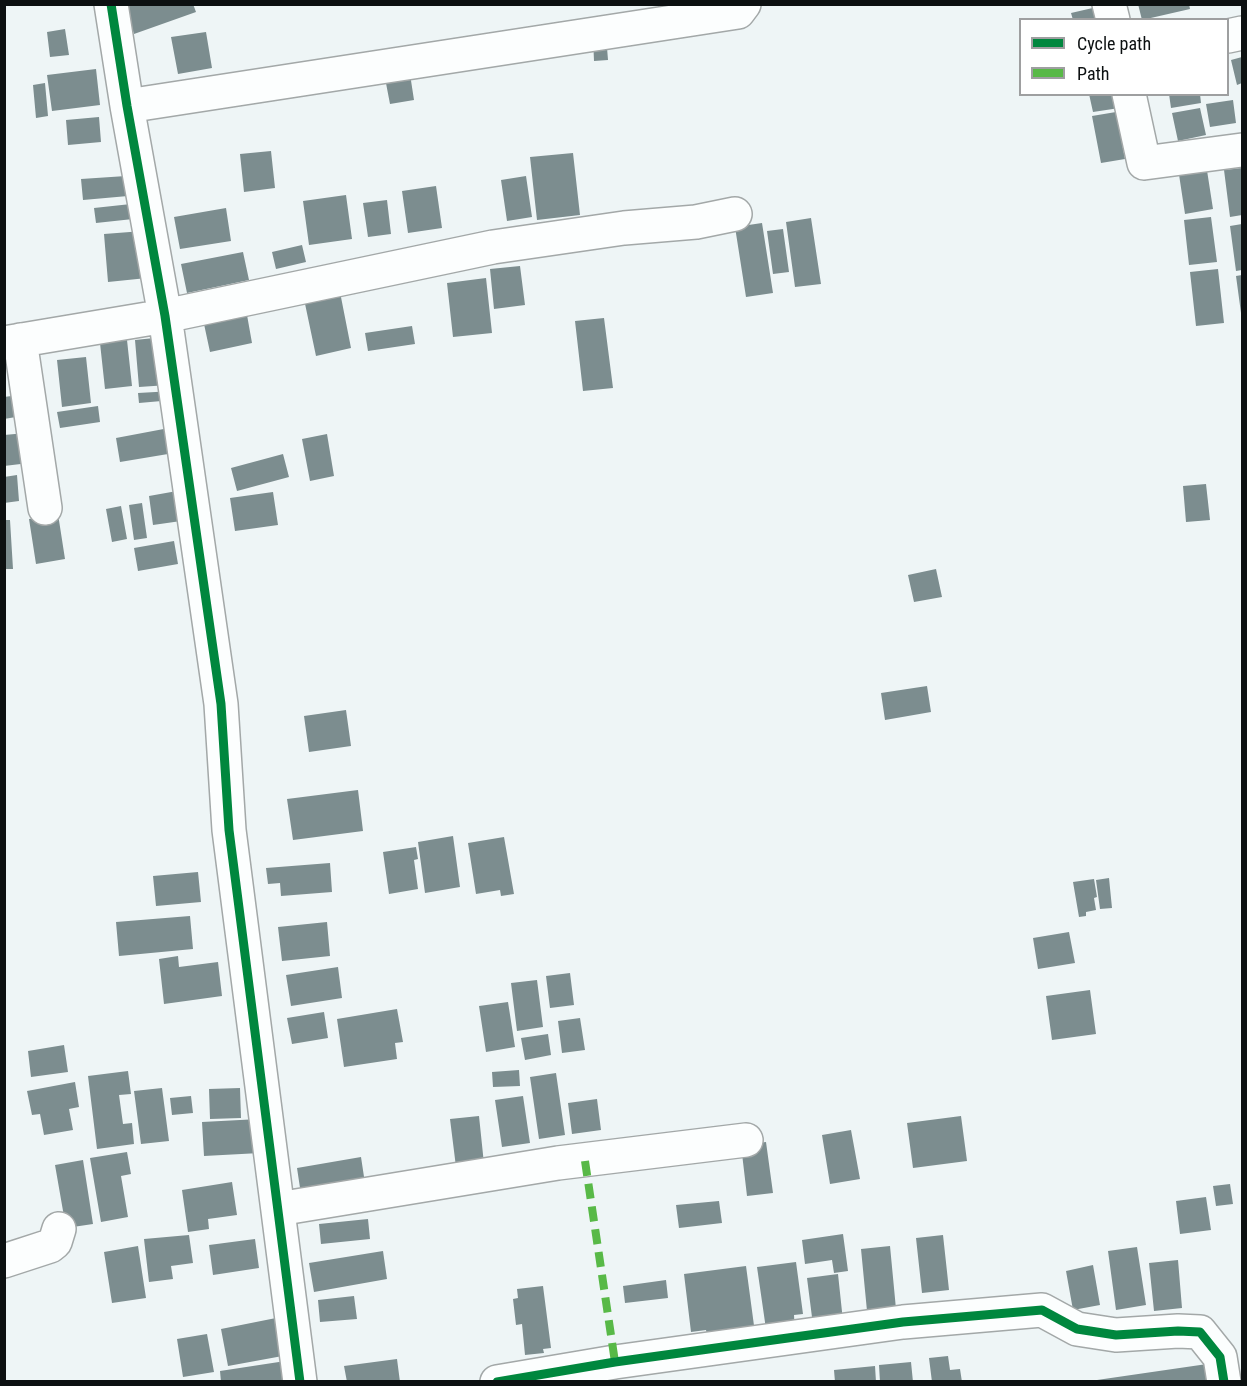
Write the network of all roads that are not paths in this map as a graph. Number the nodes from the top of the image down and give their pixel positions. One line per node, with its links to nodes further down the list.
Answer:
1 (111, 4): 4 (street)
2 (744, 4): 4 (street)
3 (1130, 96): 5 (street)
4 (127, 106): 7 (street)
5 (1242, 150)
6 (735, 214): 7 (street)
7 (165, 316): 8 (street); 11 (street)
8 (12, 341): 9 (street)
9 (45, 508)
10 (746, 1140): 11 (street)
11 (278, 1209): 14 (street)
12 (59, 1228): 13 (street)
13 (4, 1261)
14 (300, 1382)
15 (497, 1382): 16 (street)
16 (1224, 1382)

